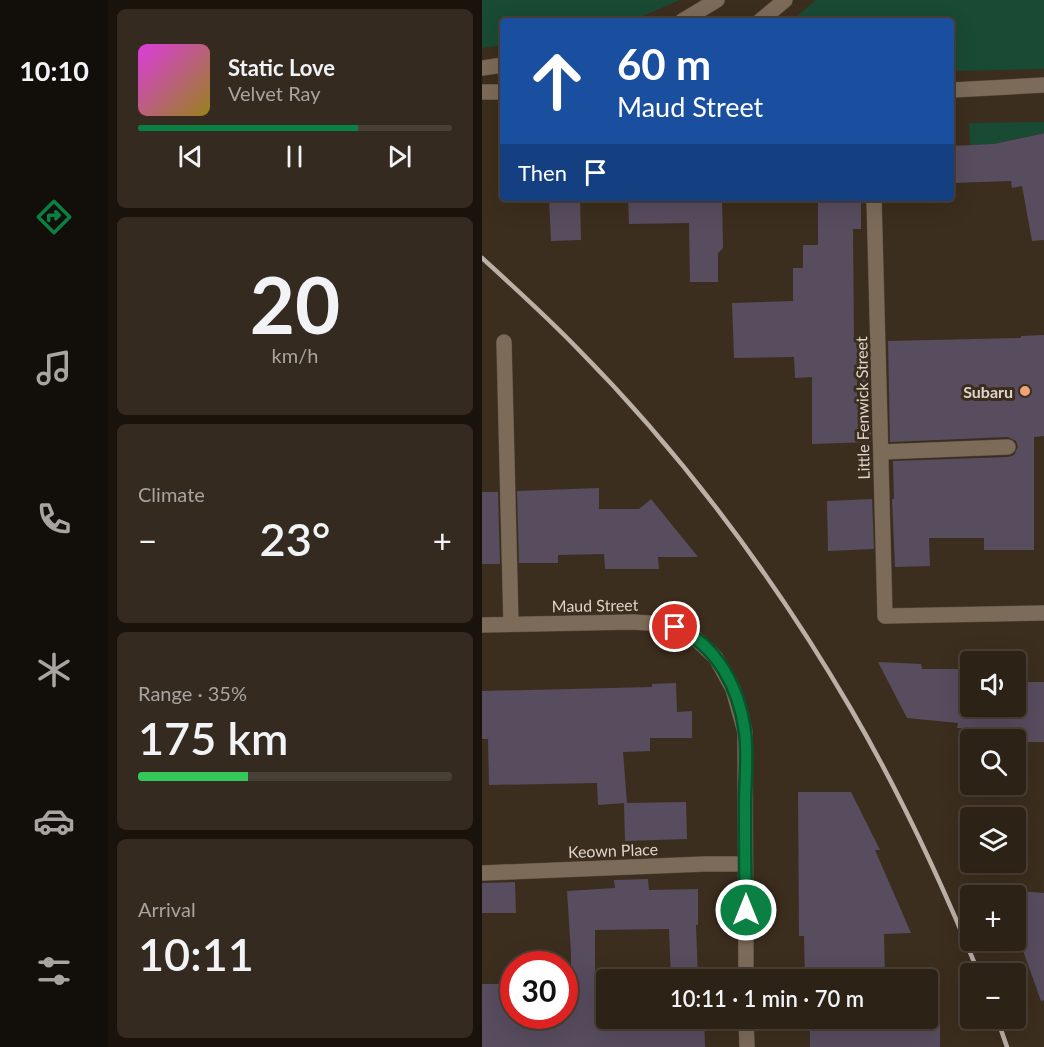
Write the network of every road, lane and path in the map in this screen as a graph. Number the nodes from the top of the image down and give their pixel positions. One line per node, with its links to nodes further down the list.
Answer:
1 (717, 0): 3 (street)
2 (785, 0): 4 (street)
3 (687, 18)
4 (764, 18)
5 (500, 65): 6 (street)
6 (482, 68)
7 (1044, 86): 8 (street)
8 (954, 90)
9 (482, 92): 10 (street)
10 (500, 92)
11 (874, 201): 14 (street, Little Fenwick Street)
12 (504, 342): 16 (street)
13 (1008, 447): 14 (street)
14 (881, 452): 15 (street, Little Fenwick Street)
15 (1044, 613)
16 (511, 624): 17 (street, Maud Street); 18 (street, Maud Street)
17 (482, 625)
18 (745, 864): 19 (street, Keown Place); 20 (street)
19 (482, 873)
20 (746, 969)
21 (746, 1029): 22 (street)
22 (747, 1047)

